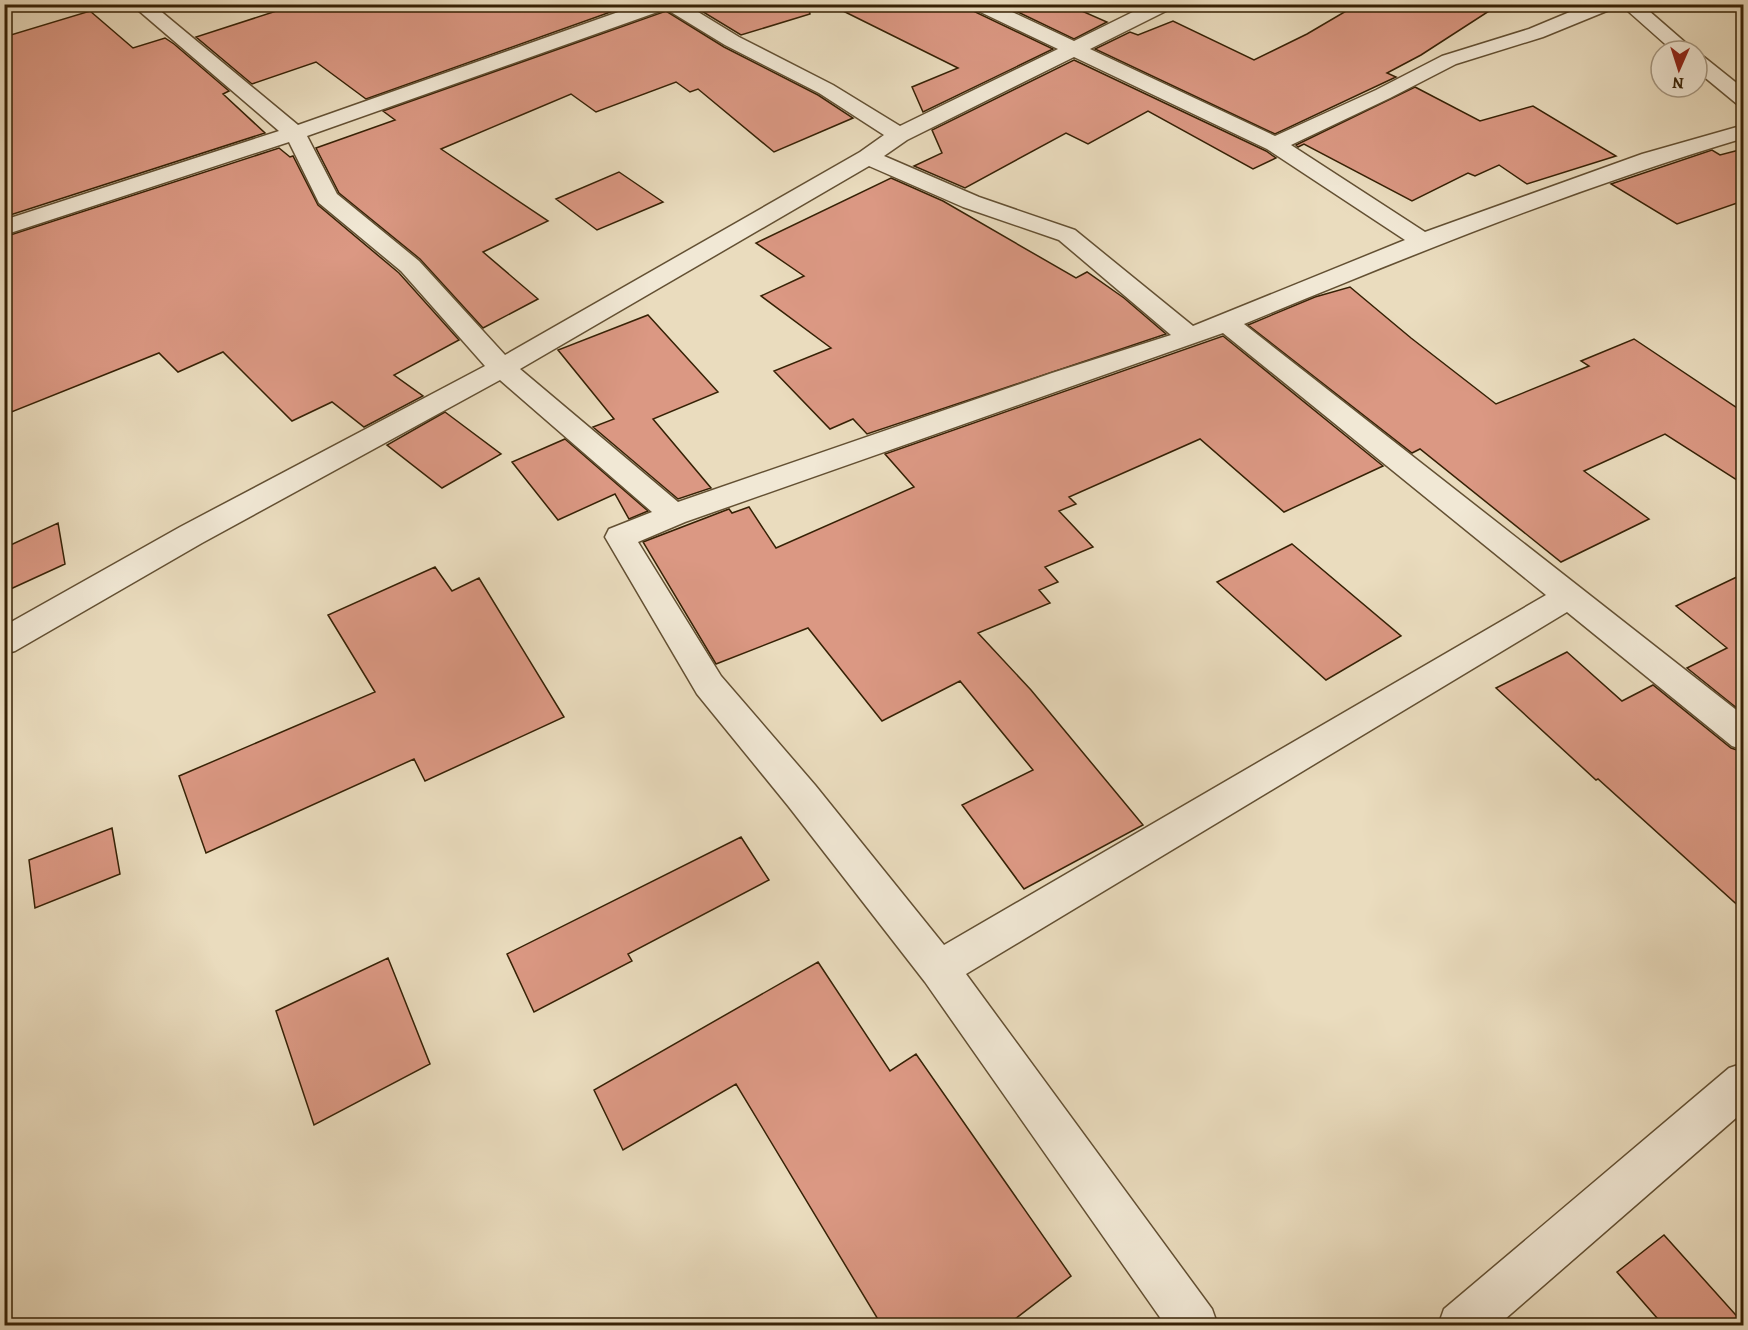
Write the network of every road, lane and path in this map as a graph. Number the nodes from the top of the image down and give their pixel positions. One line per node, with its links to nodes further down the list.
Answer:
1 (140, 4): 13 (street)
2 (661, 4): 13 (street)
3 (671, 4): 14 (street)
4 (979, 4): 9 (street)
5 (1165, 4): 9 (street)
6 (1607, 4): 15 (street)
7 (1629, 4): 8 (street)
8 (1671, 39)
9 (1074, 50): 14 (street); 15 (street)
10 (1709, 71): 11 (street)
11 (1743, 100)
12 (1743, 131): 18 (street)
13 (295, 133): 17 (street); 21 (street)
14 (899, 135): 16 (street)
15 (1275, 144): 18 (street)
16 (868, 157): 20 (street); 21 (street)
17 (4, 228)
18 (1423, 241): 19 (street)
19 (1226, 322): 20 (street); 23 (street)
20 (1190, 337): 22 (street)
21 (502, 368): 22 (street); 24 (street)
22 (674, 515): 26 (street)
23 (1569, 596): 25 (street); 26 (street)
24 (4, 642)
25 (1743, 736)
26 (939, 969): 28 (street)
27 (1743, 1083): 29 (street)
28 (1195, 1326)
29 (1461, 1326)

